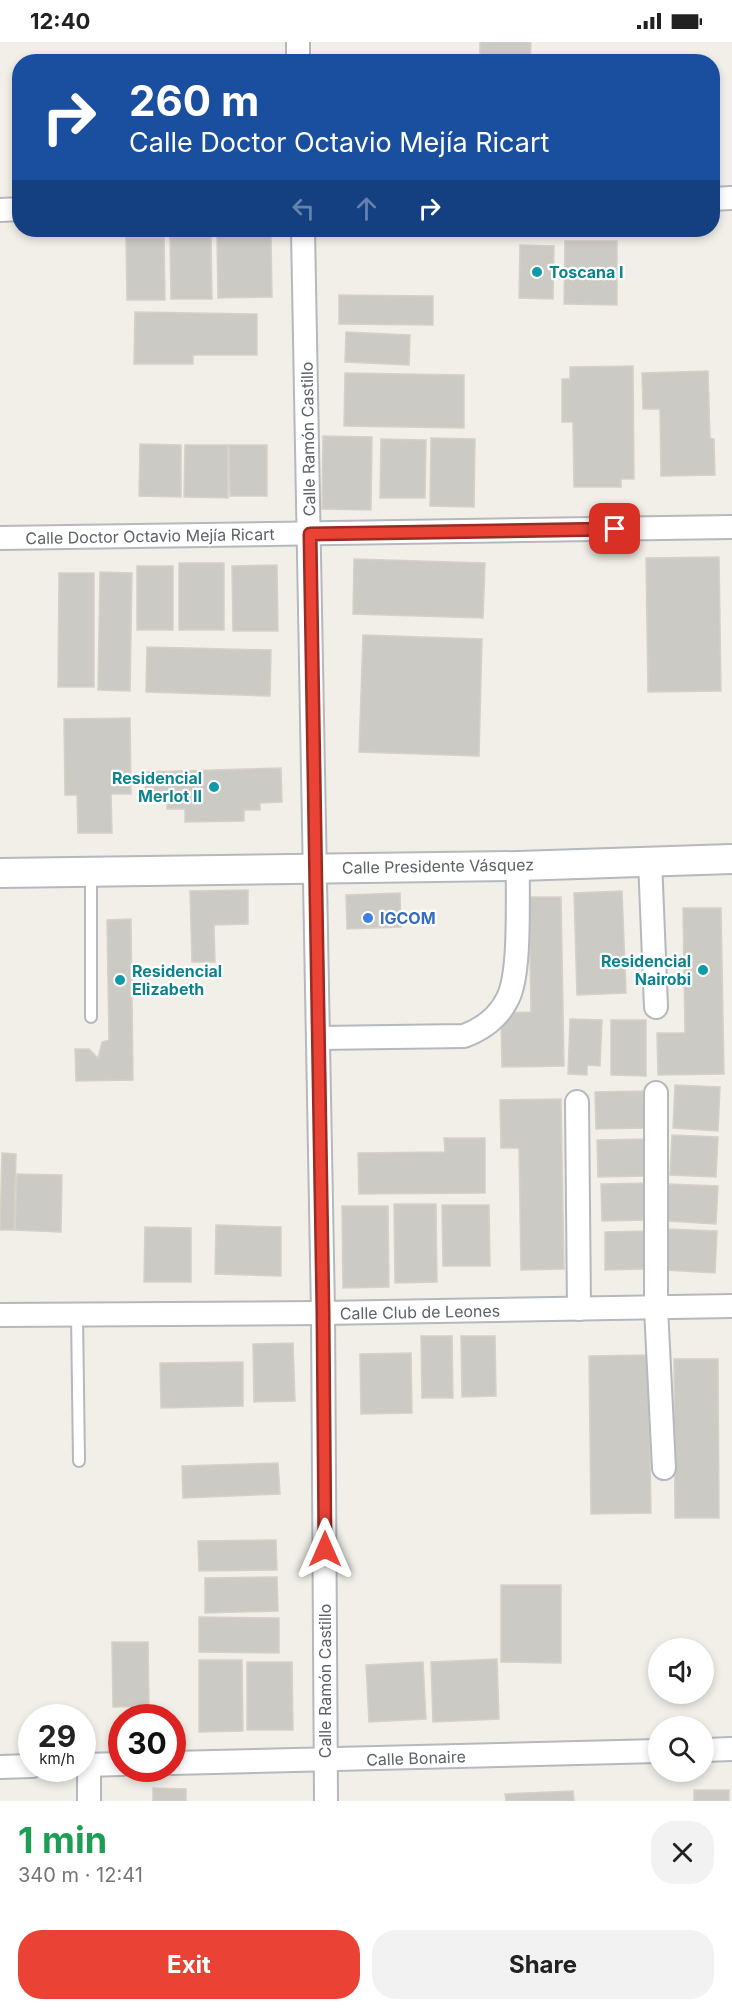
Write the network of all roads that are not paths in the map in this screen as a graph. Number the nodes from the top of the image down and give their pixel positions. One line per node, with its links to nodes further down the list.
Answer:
1 (303, 237): 3 (street, Calle Ramón Castillo)
2 (732, 527): 3 (street, Calle Doctor Octavio Mejía Ricart)
3 (310, 534): 4 (street, Calle Doctor Octavio Mejía Ricart); 8 (street, Calle Ramón Castillo)
4 (0, 538)
5 (732, 859): 6 (street, Calle Presidente Vásquez)
6 (650, 860): 7 (street, Calle Presidente Vásquez); 11 (street)
7 (518, 866): 8 (street, Calle Presidente Vásquez); 13 (street)
8 (316, 868): 9 (street, Calle Presidente Vásquez); 13 (street, Calle Ramón Castillo)
9 (92, 871): 10 (street, Calle Presidente Vásquez); 12 (lane)
10 (0, 873)
11 (656, 1007)
12 (92, 1017)
13 (319, 1038): 19 (street, Calle Ramón Castillo)
14 (656, 1093): 17 (street)
15 (577, 1102): 18 (street)
16 (732, 1306): 17 (street, Calle Club de Leones)
17 (656, 1308): 18 (street, Calle Club de Leones); 23 (street)
18 (579, 1309): 19 (street, Calle Club de Leones)
19 (323, 1313): 21 (street, Calle Club de Leones); 27 (street, Calle Ramón Castillo)
20 (0, 1315): 21 (street, Calle Club de Leones)
21 (77, 1315): 22 (lane)
22 (79, 1461)
23 (664, 1468)
24 (732, 1749): 25 (street)
25 (714, 1750)
26 (648, 1751): 27 (street, Calle Bonaire)
27 (326, 1761): 28 (street, Calle Bonaire); 33 (street, Calle Ramón Castillo)
28 (186, 1764)
29 (18, 1766): 30 (street)
30 (0, 1767)
31 (87, 1782): 32 (street)
32 (89, 1801)
33 (326, 1801)

